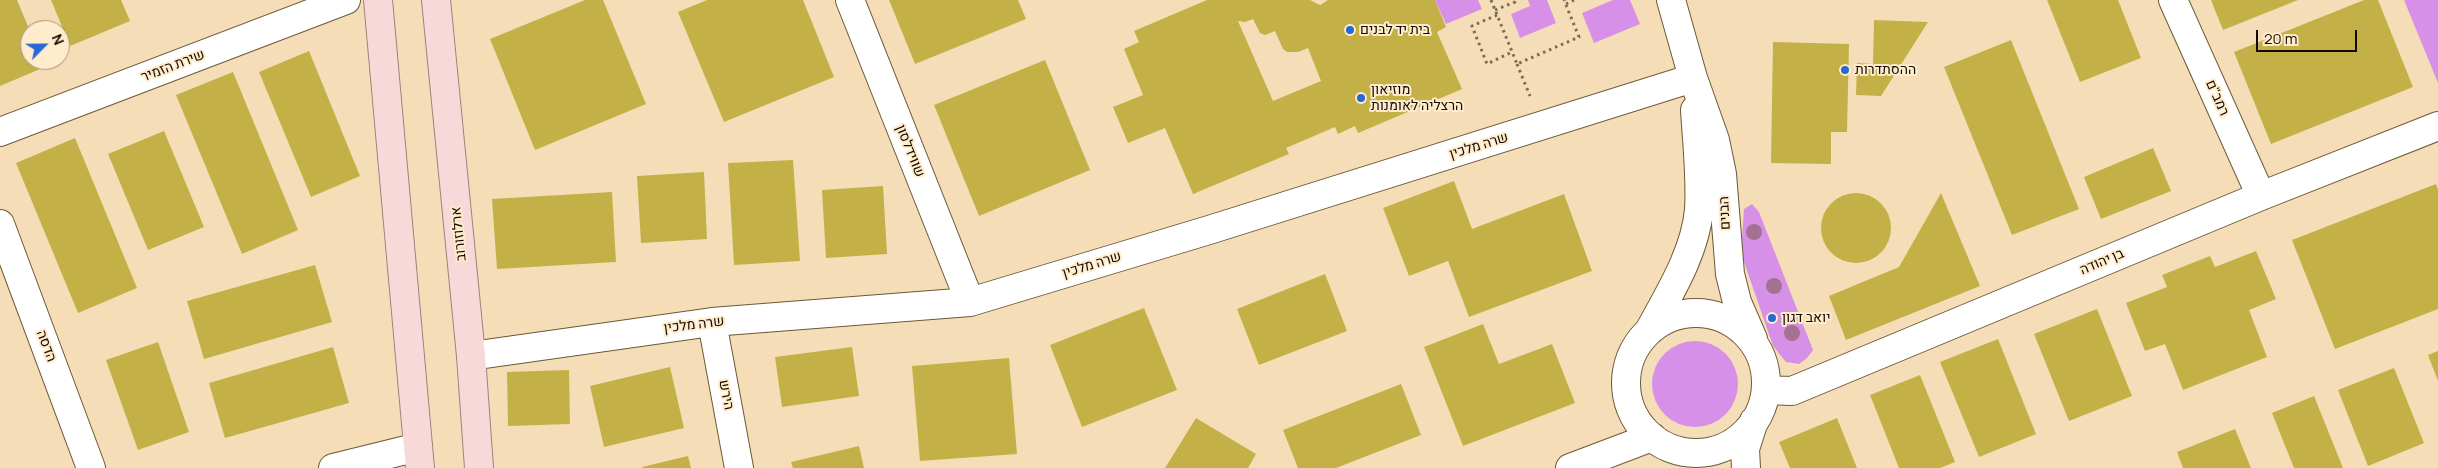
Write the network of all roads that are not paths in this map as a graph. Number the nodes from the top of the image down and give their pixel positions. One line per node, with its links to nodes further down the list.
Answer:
1 (346, 0): 9 (street, שירת הזמיר)
2 (378, 0): 20 (main road)
3 (436, 0): 16 (main road, ארלוזורוב)
4 (850, 0): 12 (street, שווידלסון)
5 (1671, 0): 7 (street, הבנים)
6 (2172, 0): 10 (street, רמב"ם)
7 (1693, 78): 12 (street, שרה מלכין); 14 (street, הבנים); 15 (street, הבנים)
8 (2438, 126): 10 (street, בן יהודה)
9 (0, 132)
10 (2261, 196): 17 (street, בן יהודה)
11 (0, 224): 21 (street, הדסה)
12 (970, 302): 13 (street, שרה מלכין)
13 (712, 322): 16 (street, שרה מלכין); 24 (street, הירש)
14 (1649, 331): 15 (street); 19 (street)
15 (1756, 346): 17 (street)
16 (471, 356): 23 (main road, ארלוזורוב)
17 (1766, 390): 18 (street)
18 (1755, 420): 19 (street); 27 (street)
19 (1662, 443): 25 (street); 26 (street)
20 (419, 457): 22 (street)
21 (91, 468)
22 (334, 468)
23 (479, 468)
24 (739, 468)
25 (1570, 468)
26 (1695, 468)
27 (1746, 468)

